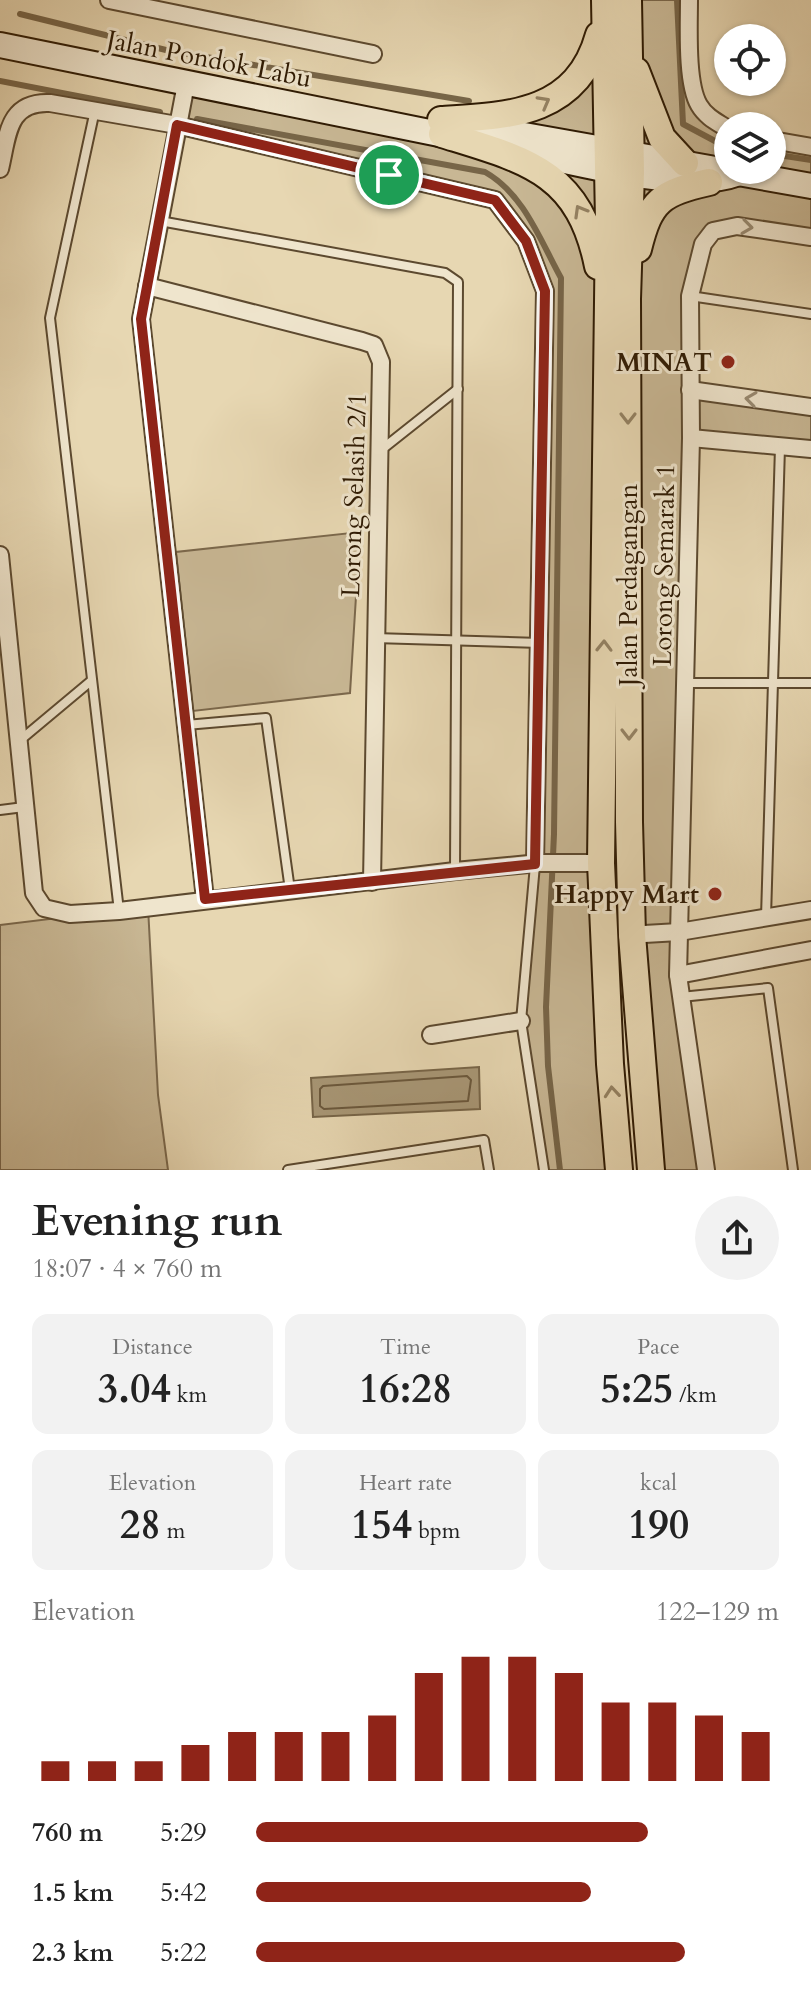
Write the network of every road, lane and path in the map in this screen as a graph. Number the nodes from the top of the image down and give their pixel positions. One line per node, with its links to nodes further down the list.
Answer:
1 (109, 0): 7 (street)
2 (604, 0): 12 (main road, one-way to 2); 15 (main road, Jalan Perdagangan)
3 (628, 0): 6 (main road, Jalan Perdagangan)
4 (689, 0): 10 (street)
5 (0, 45): 8 (main road, Jalan Pondok Labu)
6 (628, 48): 15 (main road, Jalan Perdagangan); 16 (main road)
7 (373, 54)
8 (186, 84): 11 (street); 12 (main road, Jalan Pondok Labu)
9 (95, 110): 11 (street); 17 (street); 43 (lane)
10 (714, 121)
11 (177, 125): 23 (street); 41 (street)
12 (442, 127): 15 (main road, Jalan Pondok Labu); 28 (main road, one-way to 12)
13 (786, 143): 14 (street)
14 (811, 147)
15 (618, 160): 16 (main road); 20 (main road); 26 (main road, Jalan Perdagangan); 28 (main road, Jalan Perdagangan)
16 (685, 163): 18 (main road)
17 (0, 169)
18 (714, 169)
19 (714, 181): 20 (main road)
20 (709, 182): 26 (main road)
21 (786, 182): 22 (main road)
22 (811, 186)
23 (159, 221): 25 (street); 30 (lane)
24 (811, 237): 27 (street, Lorong Semarak 1, one-way to 24)
25 (147, 286): 36 (street, Lorong Selasih 2/1); 47 (street)
26 (627, 289): 62 (main road, Jalan Perdagangan, one-way to 62)
27 (690, 296): 29 (lane); 31 (street, Lorong Semarak 1)
28 (607, 313): 51 (main road, Jalan Perdagangan, one-way to 28)
29 (811, 314)
30 (458, 389): 36 (lane); 40 (lane)
31 (690, 390): 32 (street, one-way to 31); 33 (street, Lorong Semarak 1)
32 (811, 407)
33 (691, 438): 34 (street, Lorong Semarak 1); 45 (street, Lorong Semarak 1)
34 (780, 446): 35 (street, Lorong Semarak 1); 44 (lane)
35 (811, 449)
36 (381, 450): 39 (street, Lorong Selasih 2/1)
37 (0, 555): 38 (street)
38 (0, 564): 42 (street)
39 (374, 638): 40 (lane); 54 (street, Lorong Selasih 2/1)
40 (454, 640): 41 (lane); 53 (lane)
41 (541, 643): 52 (street)
42 (5, 651): 48 (street)
43 (91, 681): 48 (lane); 58 (lane)
44 (773, 681): 45 (lane); 46 (lane); 59 (lane)
45 (685, 683): 60 (street, Lorong Semarak 1)
46 (811, 683)
47 (186, 725): 55 (lane); 56 (street)
48 (11, 732): 49 (street)
49 (24, 807): 50 (lane); 58 (street)
50 (0, 810)
51 (589, 863): 52 (street); 61 (main road, Jalan Perdagangan)
52 (535, 864): 53 (street); 66 (lane)
53 (455, 871): 54 (street)
54 (372, 882): 55 (street)
55 (290, 891): 56 (street)
56 (205, 899): 58 (street)
57 (811, 910): 59 (street)
58 (119, 911)
59 (766, 918): 60 (street)
60 (679, 932): 62 (street); 64 (street, Lorong Semarak 1)
61 (602, 934): 62 (street); 71 (main road, Jalan Perdagangan, one-way to 61)
62 (632, 935): 72 (main road, Jalan Perdagangan)
63 (811, 950): 64 (street)
64 (678, 975): 65 (street, Lorong Semarak 1)
65 (681, 997): 73 (street, Lorong Semarak 1); 74 (lane)
66 (521, 1021): 67 (street); 70 (lane)
67 (431, 1035)
68 (288, 1170): 69 (lane)
69 (489, 1170)
70 (544, 1170)
71 (619, 1170)
72 (651, 1170)
73 (706, 1170)
74 (793, 1170)

